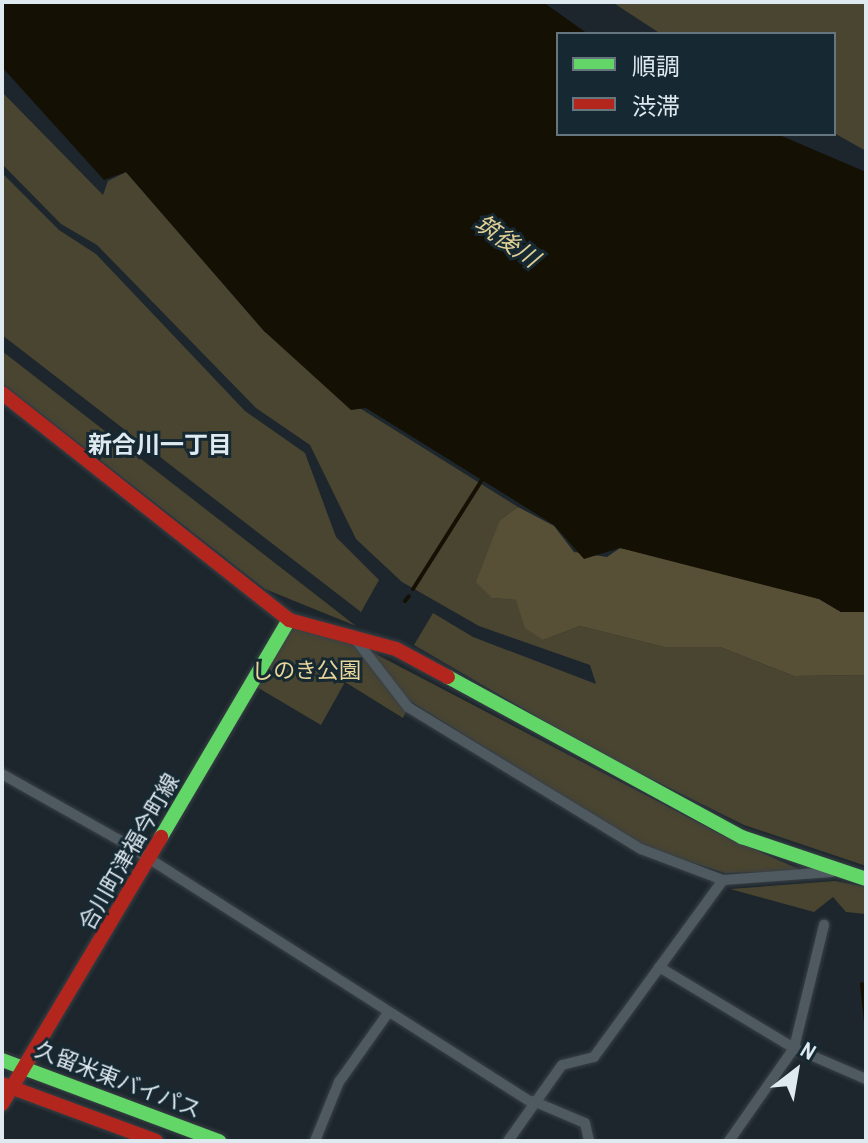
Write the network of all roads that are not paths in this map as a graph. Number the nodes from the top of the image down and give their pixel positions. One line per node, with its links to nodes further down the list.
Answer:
1 (2, 393): 2 (main road)
2 (289, 620): 3 (main road); 5 (main road, 合川町津福今町線)
3 (356, 640): 6 (main road); 8 (street)
4 (2, 774): 5 (street)
5 (149, 860): 11 (street); 14 (main road, 合川町津福今町線)
6 (832, 872): 7 (main road); 8 (street)
7 (866, 879)
8 (723, 880): 10 (street)
9 (824, 925): 12 (street)
10 (659, 967): 12 (street); 17 (street)
11 (388, 1013): 17 (street); 21 (street)
12 (794, 1048): 15 (street); 24 (street)
13 (2, 1060): 14 (main road, 久留米東バイパス)
14 (28, 1069): 16 (main road, 合川町津福今町線); 20 (main road, 久留米東バイパス)
15 (866, 1079)
16 (8, 1086): 18 (main road, 合川町津福今町線); 19 (main road, 久留米東バイパス)
17 (532, 1102): 22 (street); 23 (street)
18 (2, 1104)
19 (156, 1141)
20 (219, 1141)
21 (315, 1141)
22 (508, 1141)
23 (589, 1141)
24 (729, 1141)

